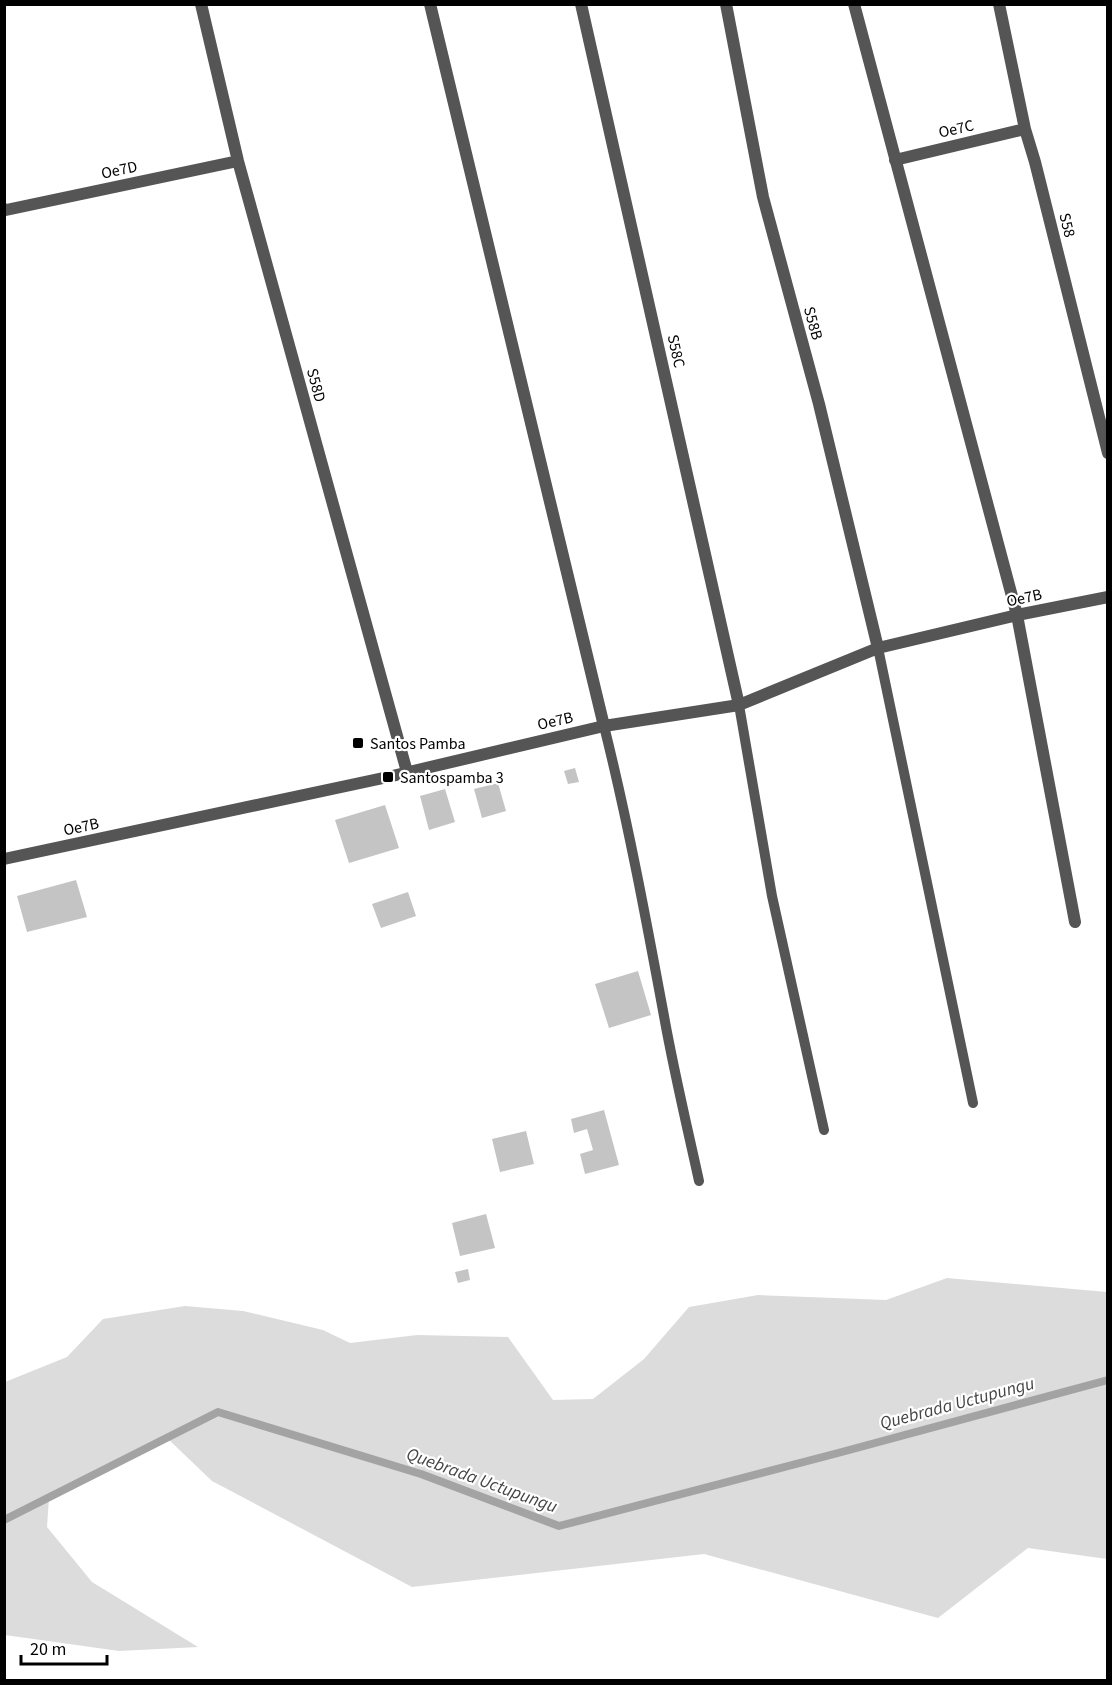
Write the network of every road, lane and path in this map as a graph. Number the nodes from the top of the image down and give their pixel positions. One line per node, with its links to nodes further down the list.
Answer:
1 (201, 4): 9 (street, S58D)
2 (430, 4): 16 (street)
3 (581, 4): 15 (street, S58C)
4 (726, 4): 14 (street, S58B)
5 (854, 4): 8 (street)
6 (999, 4): 7 (street, S58)
7 (1025, 129): 8 (street, Oe7C); 11 (street, S58)
8 (895, 160): 13 (street)
9 (238, 161): 10 (street, Oe7D); 17 (street, S58D)
10 (5, 210)
11 (1107, 453)
12 (1107, 597): 13 (street, Oe7B)
13 (1017, 615): 14 (street, Oe7B); 19 (street)
14 (878, 648): 15 (street, Oe7B); 20 (lane)
15 (739, 705): 16 (street, Oe7B); 21 (lane)
16 (604, 726): 17 (street, Oe7B); 22 (lane)
17 (407, 772): 18 (street, Oe7B)
18 (4, 859)
19 (1075, 922)
20 (974, 1103)
21 (824, 1130)
22 (699, 1181)

